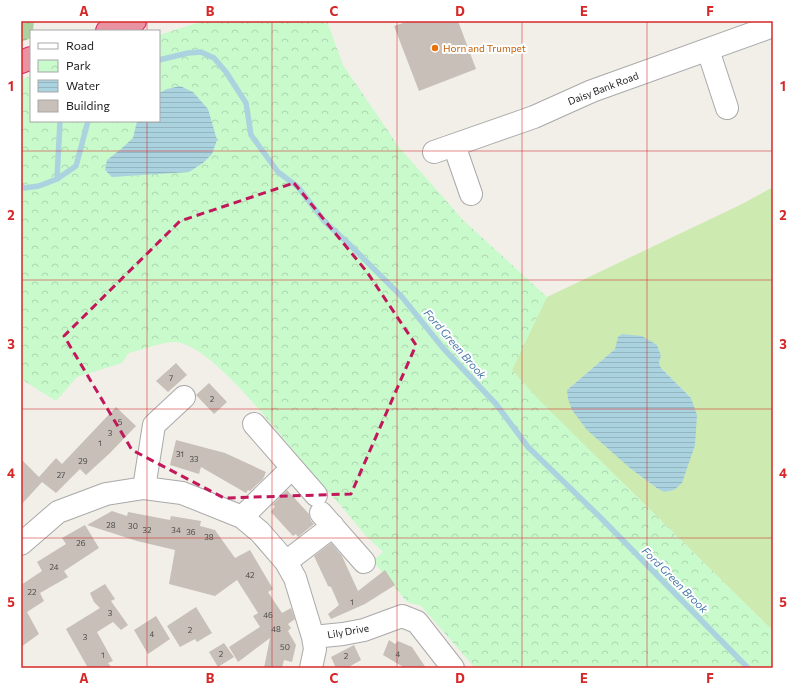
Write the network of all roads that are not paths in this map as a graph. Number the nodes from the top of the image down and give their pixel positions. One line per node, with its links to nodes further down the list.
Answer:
1 (135, 21): 3 (highway)
2 (773, 26): 4 (street, Daisy Bank Road)
3 (110, 30)
4 (708, 50): 5 (street); 6 (street, Daisy Bank Road)
5 (727, 108)
6 (471, 194)
7 (184, 398): 10 (street)
8 (254, 424): 9 (street)
9 (292, 468): 11 (street); 12 (street)
10 (144, 488): 12 (street); 13 (street)
11 (323, 511): 14 (street); 15 (street)
12 (242, 517): 14 (street)
13 (21, 543)
14 (286, 562): 16 (street)
15 (364, 562)
16 (313, 637): 17 (street); 18 (street, Lily Drive)
17 (311, 668)
18 (453, 668)

